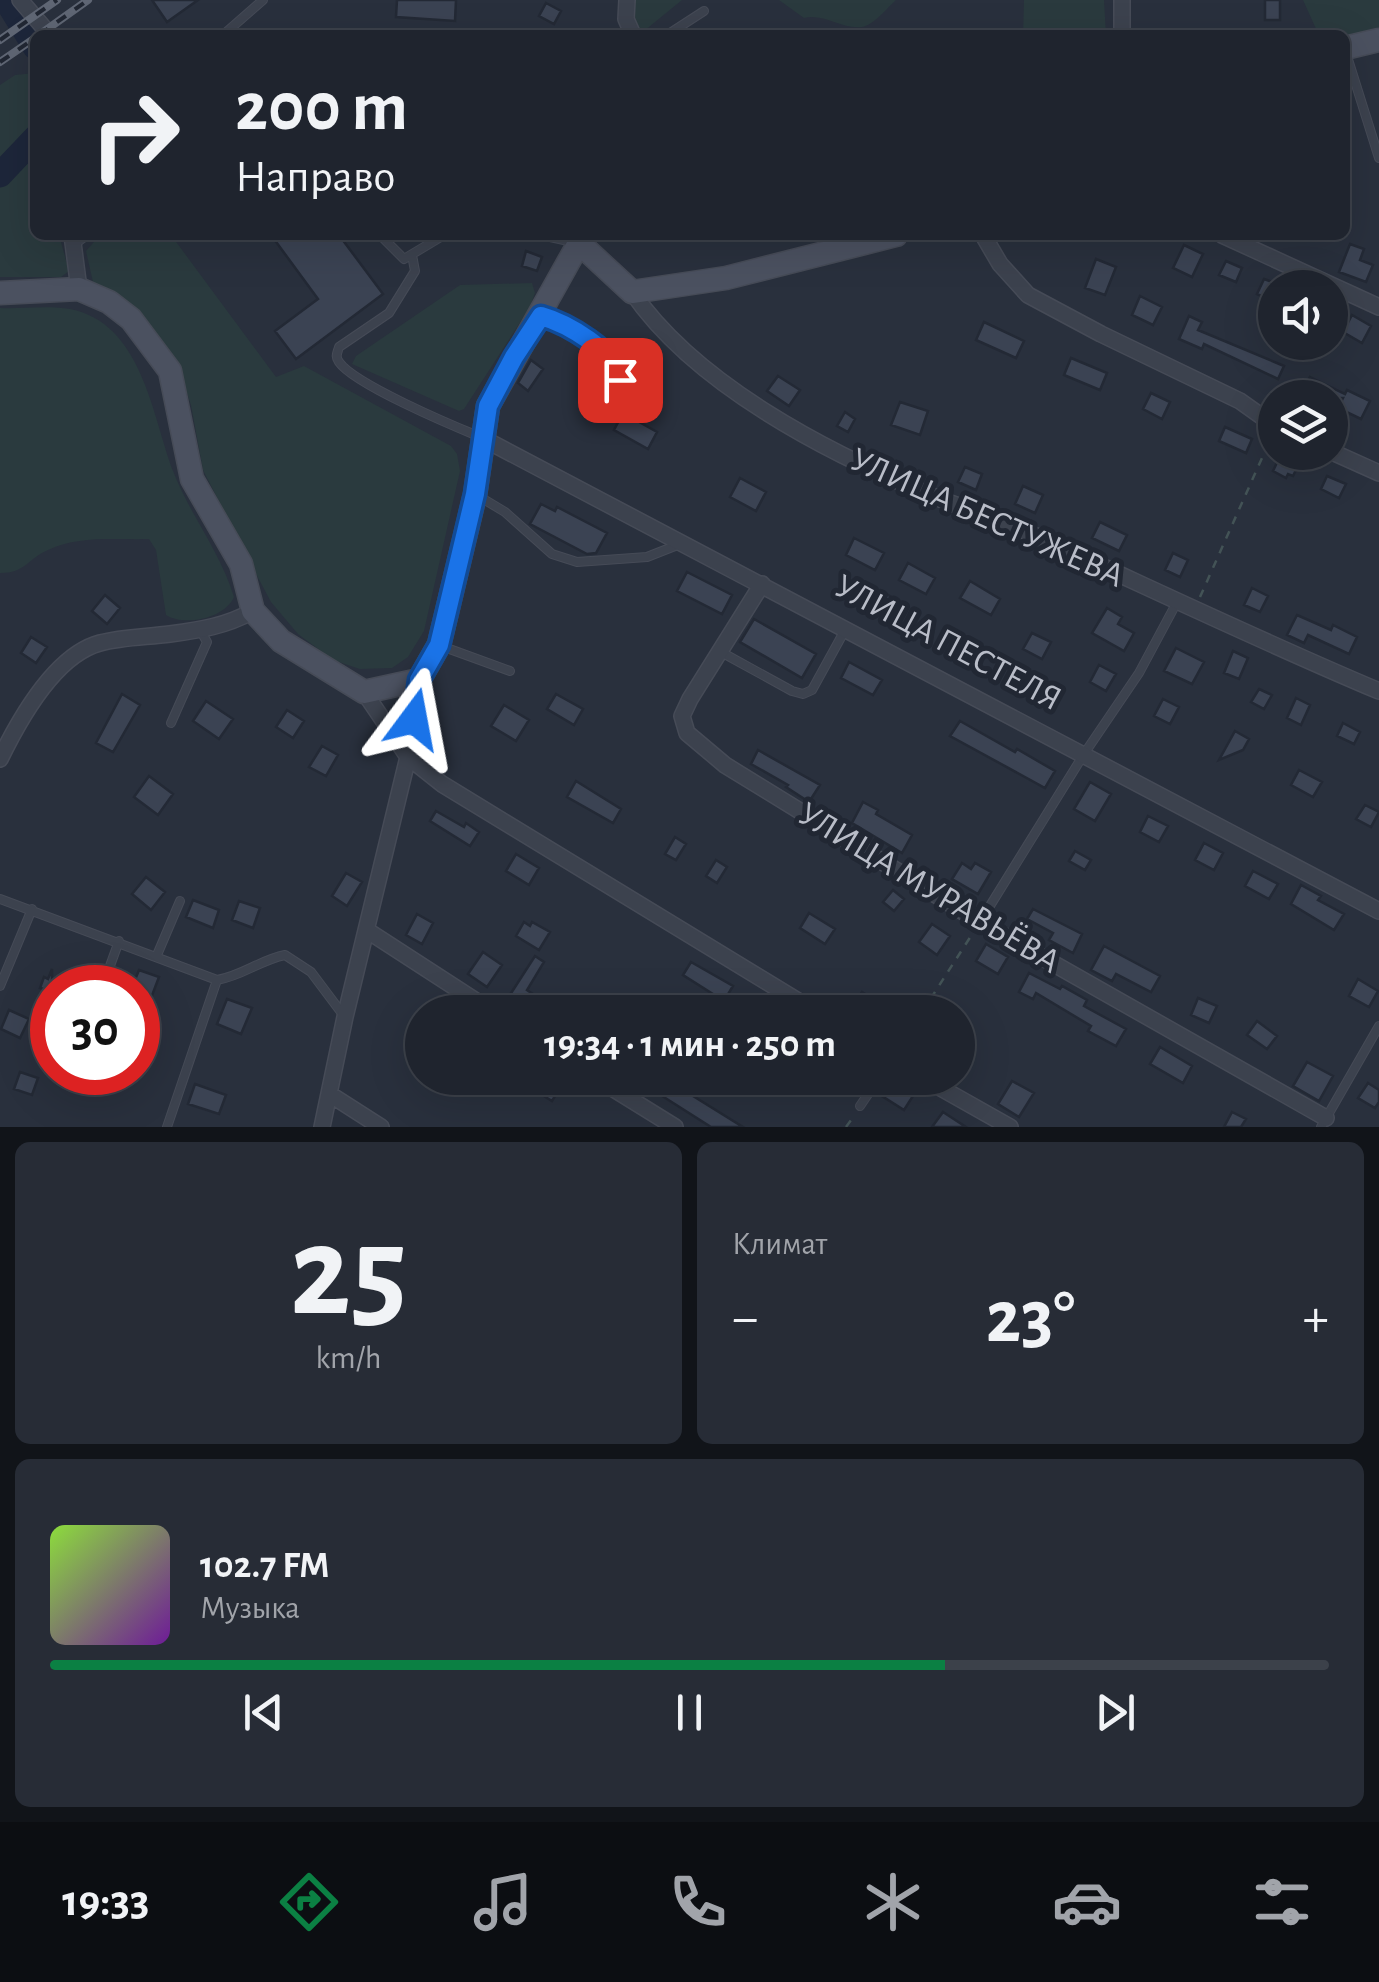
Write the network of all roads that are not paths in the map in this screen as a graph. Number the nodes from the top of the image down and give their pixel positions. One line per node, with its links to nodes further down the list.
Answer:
1 (20, 0): 6 (street)
2 (264, 0): 7 (lane)
3 (627, 0): 8 (street)
4 (1122, 0): 10 (street)
5 (704, 11): 9 (lane)
6 (46, 30)
7 (229, 30)
8 (631, 30)
9 (675, 30)
10 (1122, 30)
11 (1379, 40): 12 (main road)
12 (1350, 48)
13 (1350, 65): 14 (lane)
14 (1379, 158)
15 (78, 240): 24 (street)
16 (385, 240): 23 (lane)
17 (436, 240): 23 (lane)
18 (579, 240): 28 (main road)
19 (582, 240): 25 (main road)
20 (876, 240): 25 (main road)
21 (986, 240): 30 (street)
22 (1233, 240): 27 (street)
23 (412, 255): 31 (lane)
24 (79, 289): 26 (main road); 38 (main road)
25 (632, 292): 37 (street, УЛИЦА БЕСТУЖЕВА)
26 (0, 293)
27 (1379, 307)
28 (541, 316): 29 (lane); 31 (main road)
29 (618, 396)
30 (1258, 415)
31 (484, 439): 34 (main road); 35 (street, УЛИЦА ПЕСТЕЛЯ)
32 (1348, 459): 33 (street)
33 (1379, 473)
34 (475, 494): 35 (lane); 41 (main road)
35 (684, 542): 36 (street, УЛИЦА ПЕСТЕЛЯ)
36 (762, 584): 40 (street, УЛИЦА ПЕСТЕЛЯ); 42 (street, УЛИЦА МУРАВЬЁВА)
37 (1177, 602): 45 (street, УЛИЦА БЕСТУЖЕВА); 48 (lane)
38 (252, 611): 39 (street); 46 (main road)
39 (200, 630): 47 (lane); 50 (street)
40 (845, 630): 42 (lane); 48 (street, УЛИЦА ПЕСТЕЛЯ)
41 (439, 645): 43 (lane); 44 (main road)
42 (721, 652): 55 (street, УЛИЦА МУРАВЬЁВА)
43 (510, 670)
44 (419, 680): 46 (main road); 49 (street)
45 (1379, 691)
46 (364, 692): 49 (street)
47 (171, 723)
48 (1084, 754): 54 (street, УЛИЦА ПЕСТЕЛЯ); 55 (lane)
49 (408, 757): 56 (street); 63 (street)
50 (0, 759)
51 (0, 899): 53 (lane)
52 (180, 901): 58 (lane)
53 (32, 910): 57 (lane); 61 (lane)
54 (1379, 911)
55 (980, 922): 71 (street, УЛИЦА МУРАВЬЁВА)
56 (368, 931): 62 (street); 64 (street)
57 (119, 941): 58 (lane); 59 (lane)
58 (157, 955): 60 (lane)
59 (110, 965)
60 (217, 980): 64 (lane); 72 (lane)
61 (0, 986)
62 (467, 995)
63 (788, 995)
64 (345, 1017): 66 (street)
65 (1379, 1026): 71 (lane)
66 (331, 1094): 73 (street); 74 (street)
67 (623, 1095): 75 (street)
68 (868, 1095): 70 (lane)
69 (954, 1095): 76 (street)
70 (860, 1106)
71 (1324, 1123)
72 (167, 1127)
73 (322, 1127)
74 (381, 1127)
75 (674, 1127)
76 (1010, 1127)

